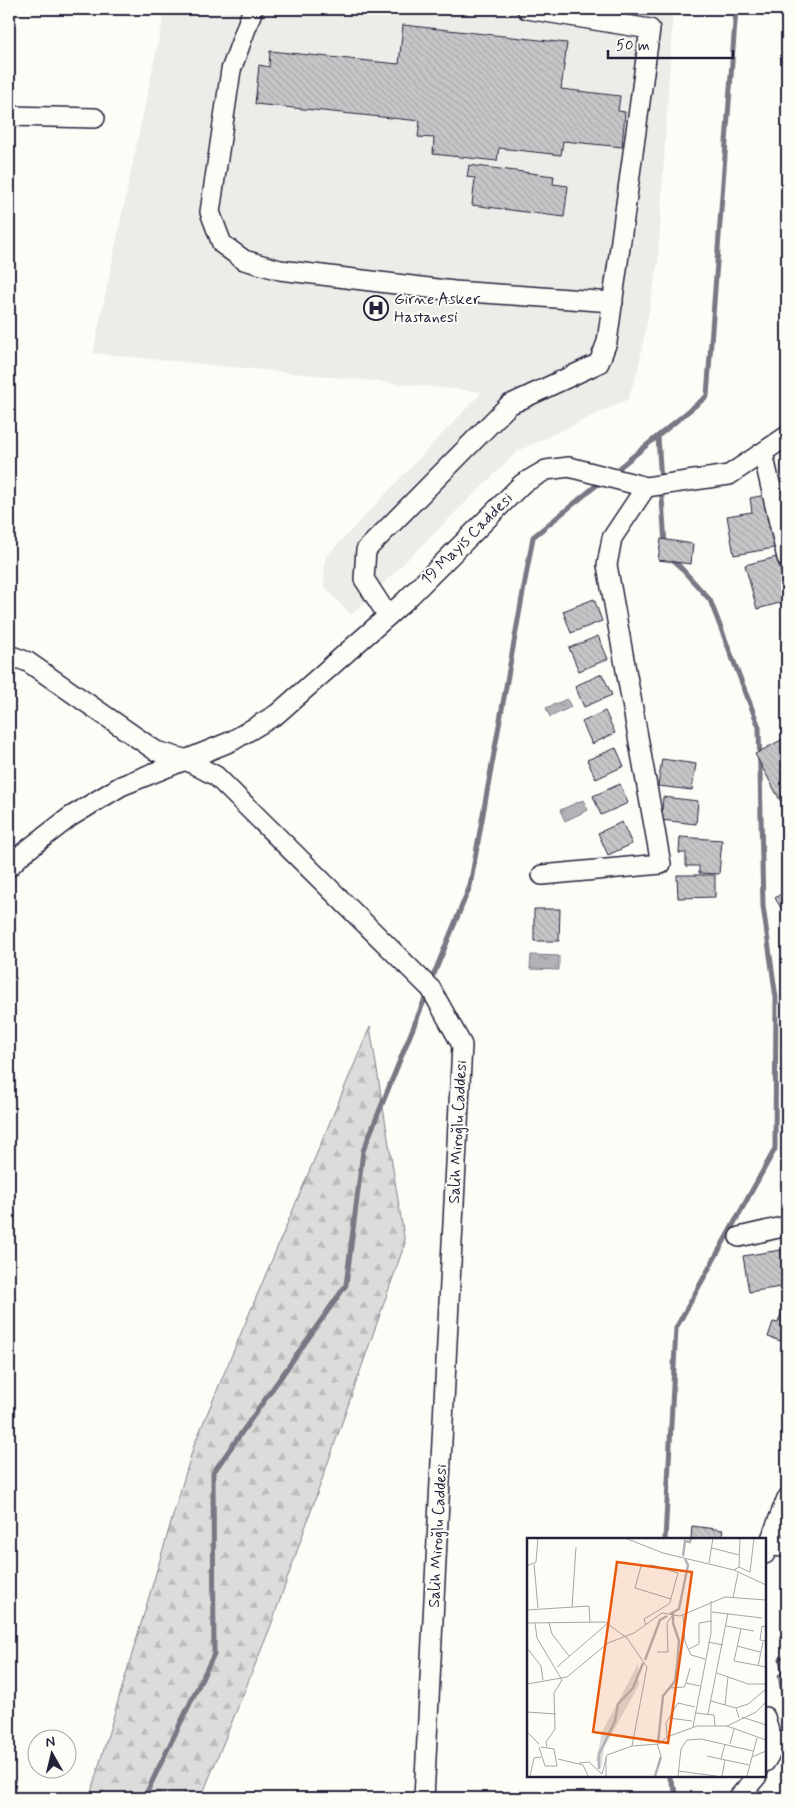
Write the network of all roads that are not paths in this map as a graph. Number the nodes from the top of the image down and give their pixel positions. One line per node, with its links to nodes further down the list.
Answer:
1 (253, 9): 5 (street)
2 (527, 9): 5 (street)
3 (9, 116): 4 (street)
4 (96, 118)
5 (613, 302): 10 (street)
6 (787, 436): 7 (street, 19 Mayis Caddesi)
7 (763, 453): 8 (street, 19 Mayis Caddesi); 9 (street)
8 (646, 487): 10 (street, 19 Mayis Caddesi); 14 (street)
9 (787, 558)
10 (388, 616): 12 (street, 19 Mayis Caddesi)
11 (9, 655): 12 (street, Salih Miroğlu Caddesi)
12 (184, 759): 13 (street); 23 (street, Salih Miroğlu Caddesi)
13 (9, 867)
14 (542, 876)
15 (787, 1226): 16 (street)
16 (739, 1237)
17 (787, 1498): 19 (street)
18 (787, 1547): 19 (street)
19 (766, 1550)
20 (766, 1720): 21 (street)
21 (775, 1750)
22 (756, 1777): 24 (street)
23 (424, 1798)
24 (738, 1798)

